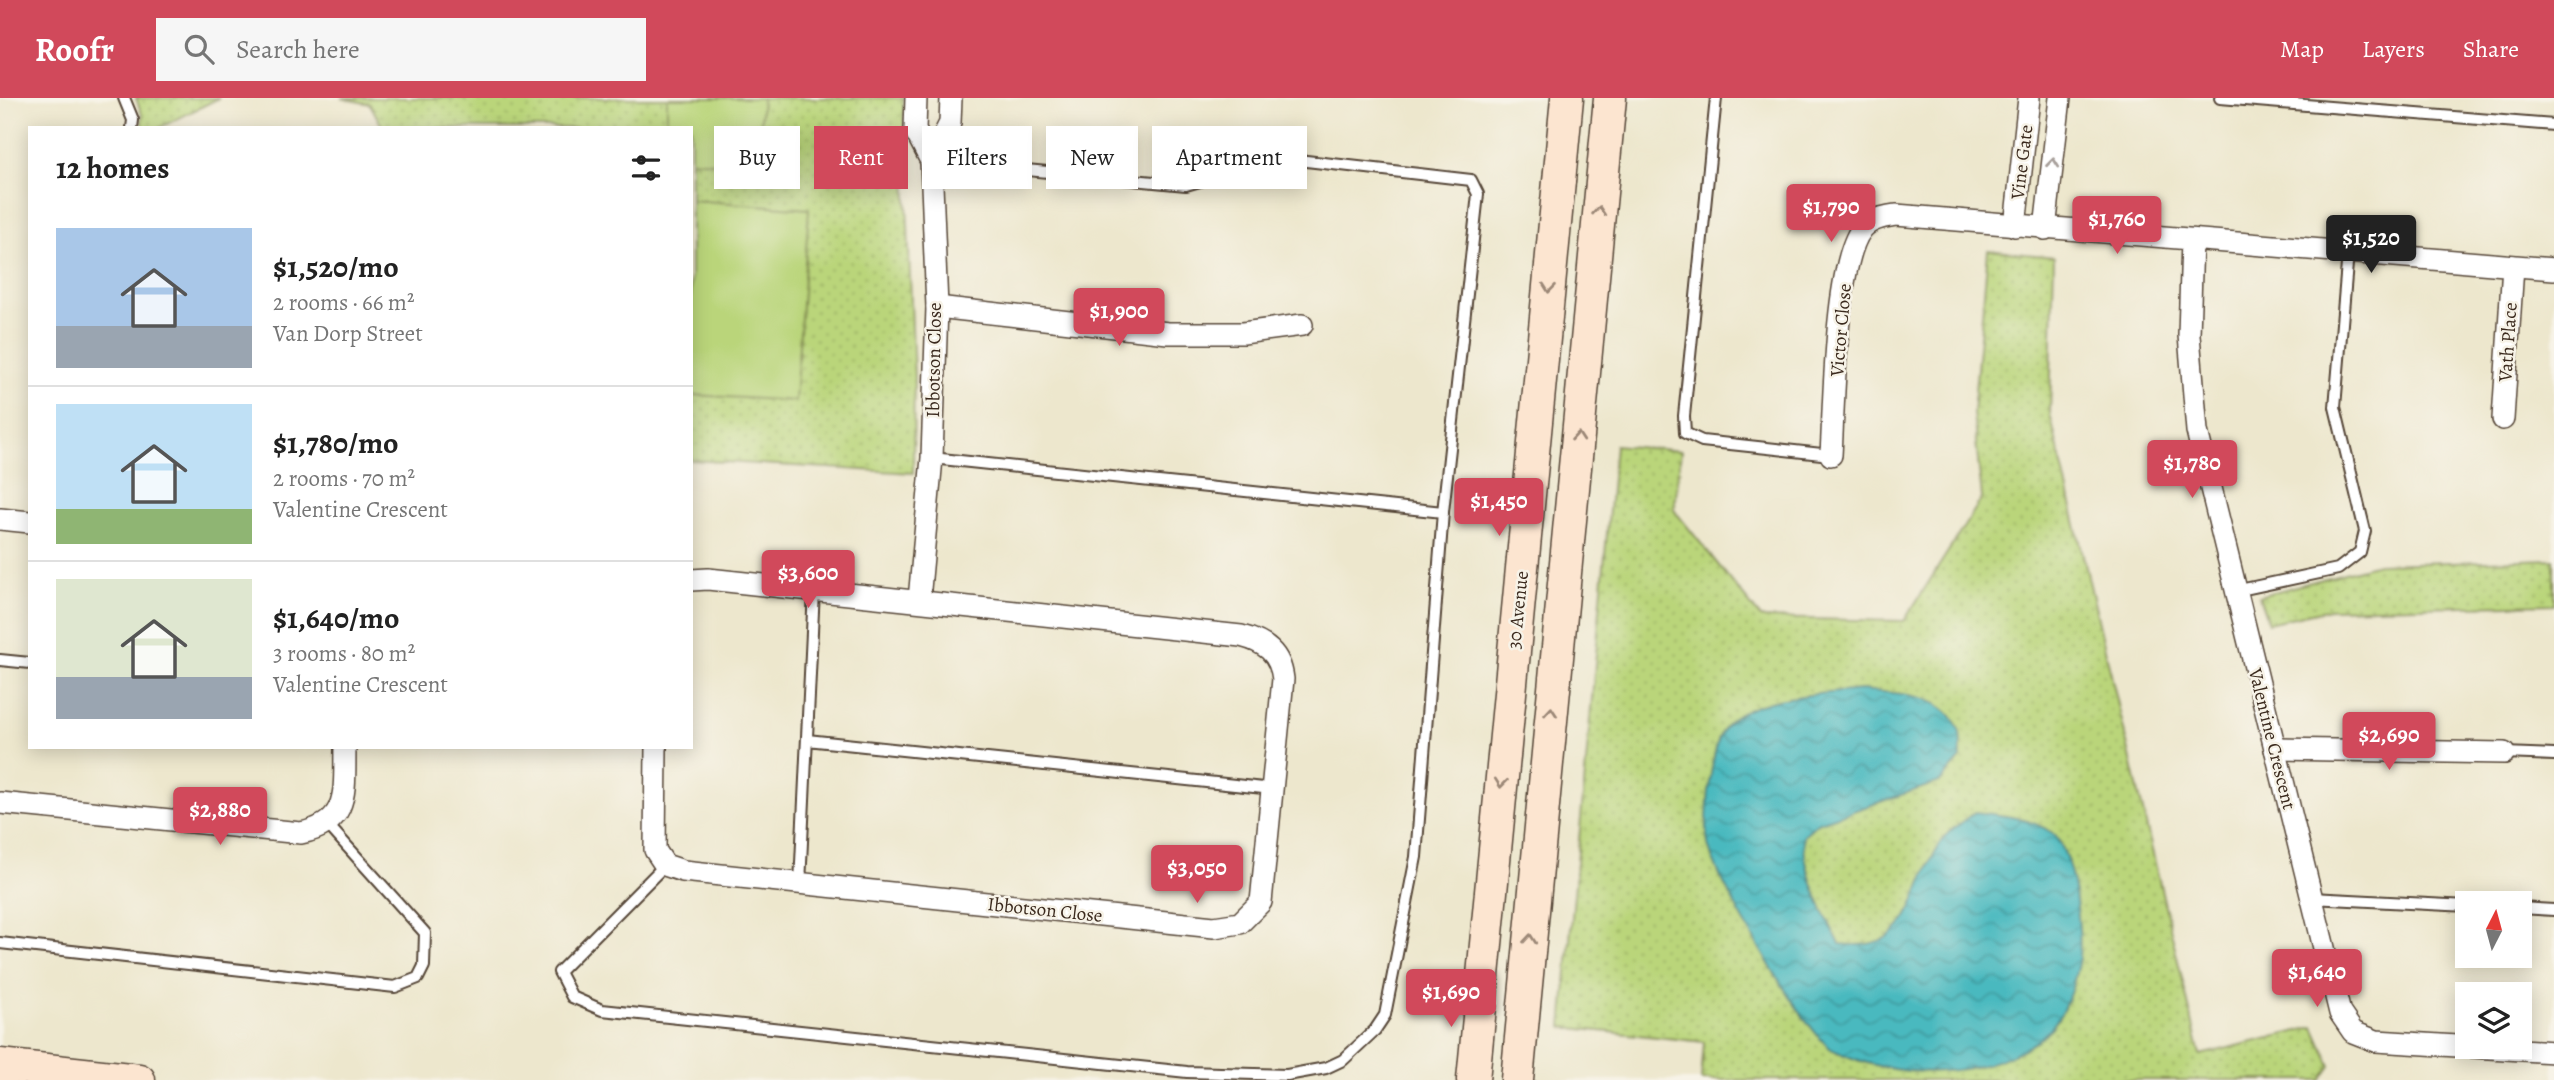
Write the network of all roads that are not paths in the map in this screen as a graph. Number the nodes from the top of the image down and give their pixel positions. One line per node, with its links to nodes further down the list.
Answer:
1 (124, 98): 11 (lane)
2 (916, 98): 13 (street, Ibbotson Close)
3 (951, 98): 12 (street, Ibbotson Close)
4 (1567, 98): 52 (main road, 30 Avenue, one-way to 52)
5 (1610, 98): 58 (main road, one-way to 5)
6 (1716, 98): 25 (lane)
7 (2029, 98): 16 (street, Vine Gate)
8 (2060, 98): 17 (street, Vine Gate, one-way to 8)
9 (2220, 98): 10 (lane)
10 (2554, 125)
11 (132, 126)
12 (948, 126)
13 (922, 143)
14 (1032, 170): 27 (lane)
15 (933, 189): 22 (street, Ibbotson Close)
16 (2015, 226): 17 (street, Victor Close); 25 (street, Victor Close)
17 (2045, 229): 18 (street, Victor Close)
18 (2192, 240): 19 (street, Victor Close); 32 (street, Valentine Crescent)
19 (2348, 252): 20 (street, Victor Close); 32 (lane)
20 (2513, 266): 21 (street, Victor Close); 24 (street, Vath Place)
21 (2554, 269)
22 (936, 307): 23 (street); 26 (street, Ibbotson Close)
23 (1302, 325)
24 (2503, 419)
25 (1831, 455)
26 (932, 457): 27 (lane); 33 (street, Ibbotson Close)
27 (1443, 512): 45 (lane)
28 (0, 519): 29 (street)
29 (28, 523)
30 (693, 580): 31 (street, Ibbotson Close)
31 (814, 590): 33 (street, Ibbotson Close); 36 (lane)
32 (2235, 591): 39 (street, Valentine Crescent)
33 (919, 600): 42 (street, Ibbotson Close)
34 (0, 660): 35 (lane)
35 (28, 663)
36 (807, 740): 42 (lane); 46 (lane)
37 (345, 749): 44 (street)
38 (656, 749): 45 (street)
39 (2275, 749): 40 (street); 47 (street, Valentine Crescent)
40 (2504, 753): 41 (lane)
41 (2554, 755)
42 (1273, 789): 46 (street, Ibbotson Close)
43 (0, 803): 44 (street)
44 (328, 825): 51 (lane)
45 (665, 865): 46 (street, Ibbotson Close)
46 (800, 884)
47 (2311, 898): 48 (lane); 53 (street, Valentine Crescent)
48 (2455, 905)
49 (2532, 908): 50 (lane)
50 (2554, 909)
51 (0, 943)
52 (1482, 984): 56 (main road); 57 (main road, 30 Avenue)
53 (2554, 1052)
54 (0, 1065): 55 (main road)
55 (139, 1080)
56 (1457, 1080)
57 (1473, 1080)
58 (1517, 1080)

